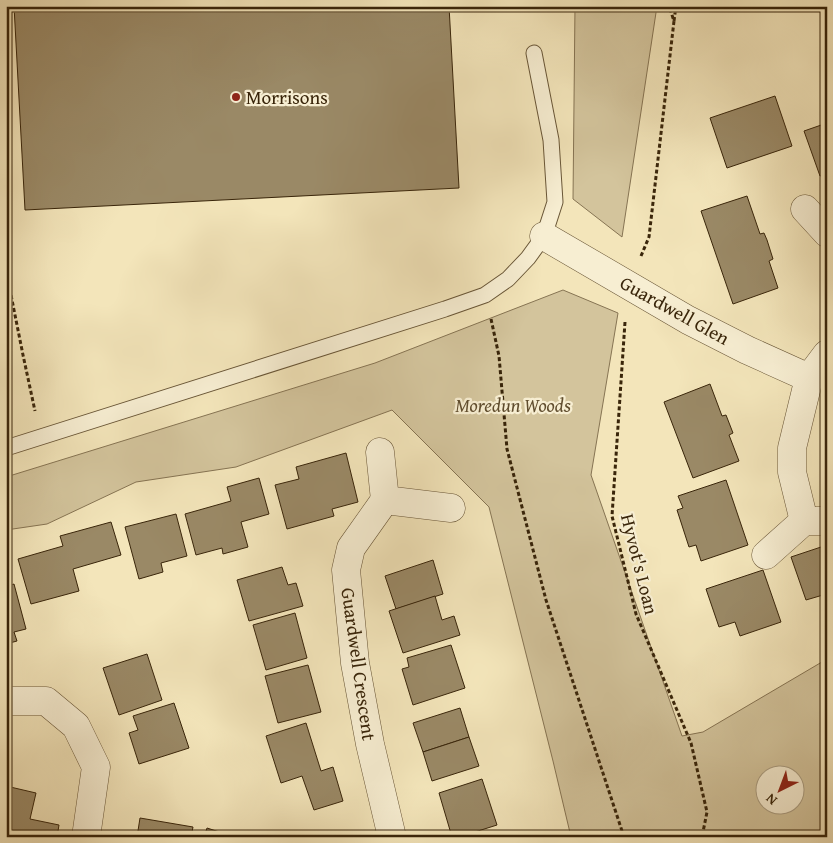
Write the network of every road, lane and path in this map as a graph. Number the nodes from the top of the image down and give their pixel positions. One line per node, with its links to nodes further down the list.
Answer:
1 (669, 6): 3 (path)
2 (676, 6): 3 (path, Hyvot's Loan)
3 (674, 21): 9 (path, Hyvot's Loan)
4 (534, 53): 8 (lane)
5 (6, 184): 13 (path)
6 (805, 209): 7 (street)
7 (827, 233)
8 (544, 236): 9 (street, Guardwell Glen); 10 (lane)
9 (629, 285): 12 (street, Guardwell Glen); 24 (path, Hyvot's Loan)
10 (485, 294): 13 (lane); 23 (path)
11 (827, 354): 12 (street)
12 (809, 378): 18 (street)
13 (41, 436): 14 (lane)
14 (6, 448)
15 (380, 452): 16 (street)
16 (385, 500): 17 (street); 22 (street, Guardwell Crescent)
17 (451, 508)
18 (816, 521): 19 (street)
19 (766, 555)
20 (6, 701): 21 (street)
21 (86, 837)
22 (392, 837)
23 (624, 837)
24 (702, 837)

